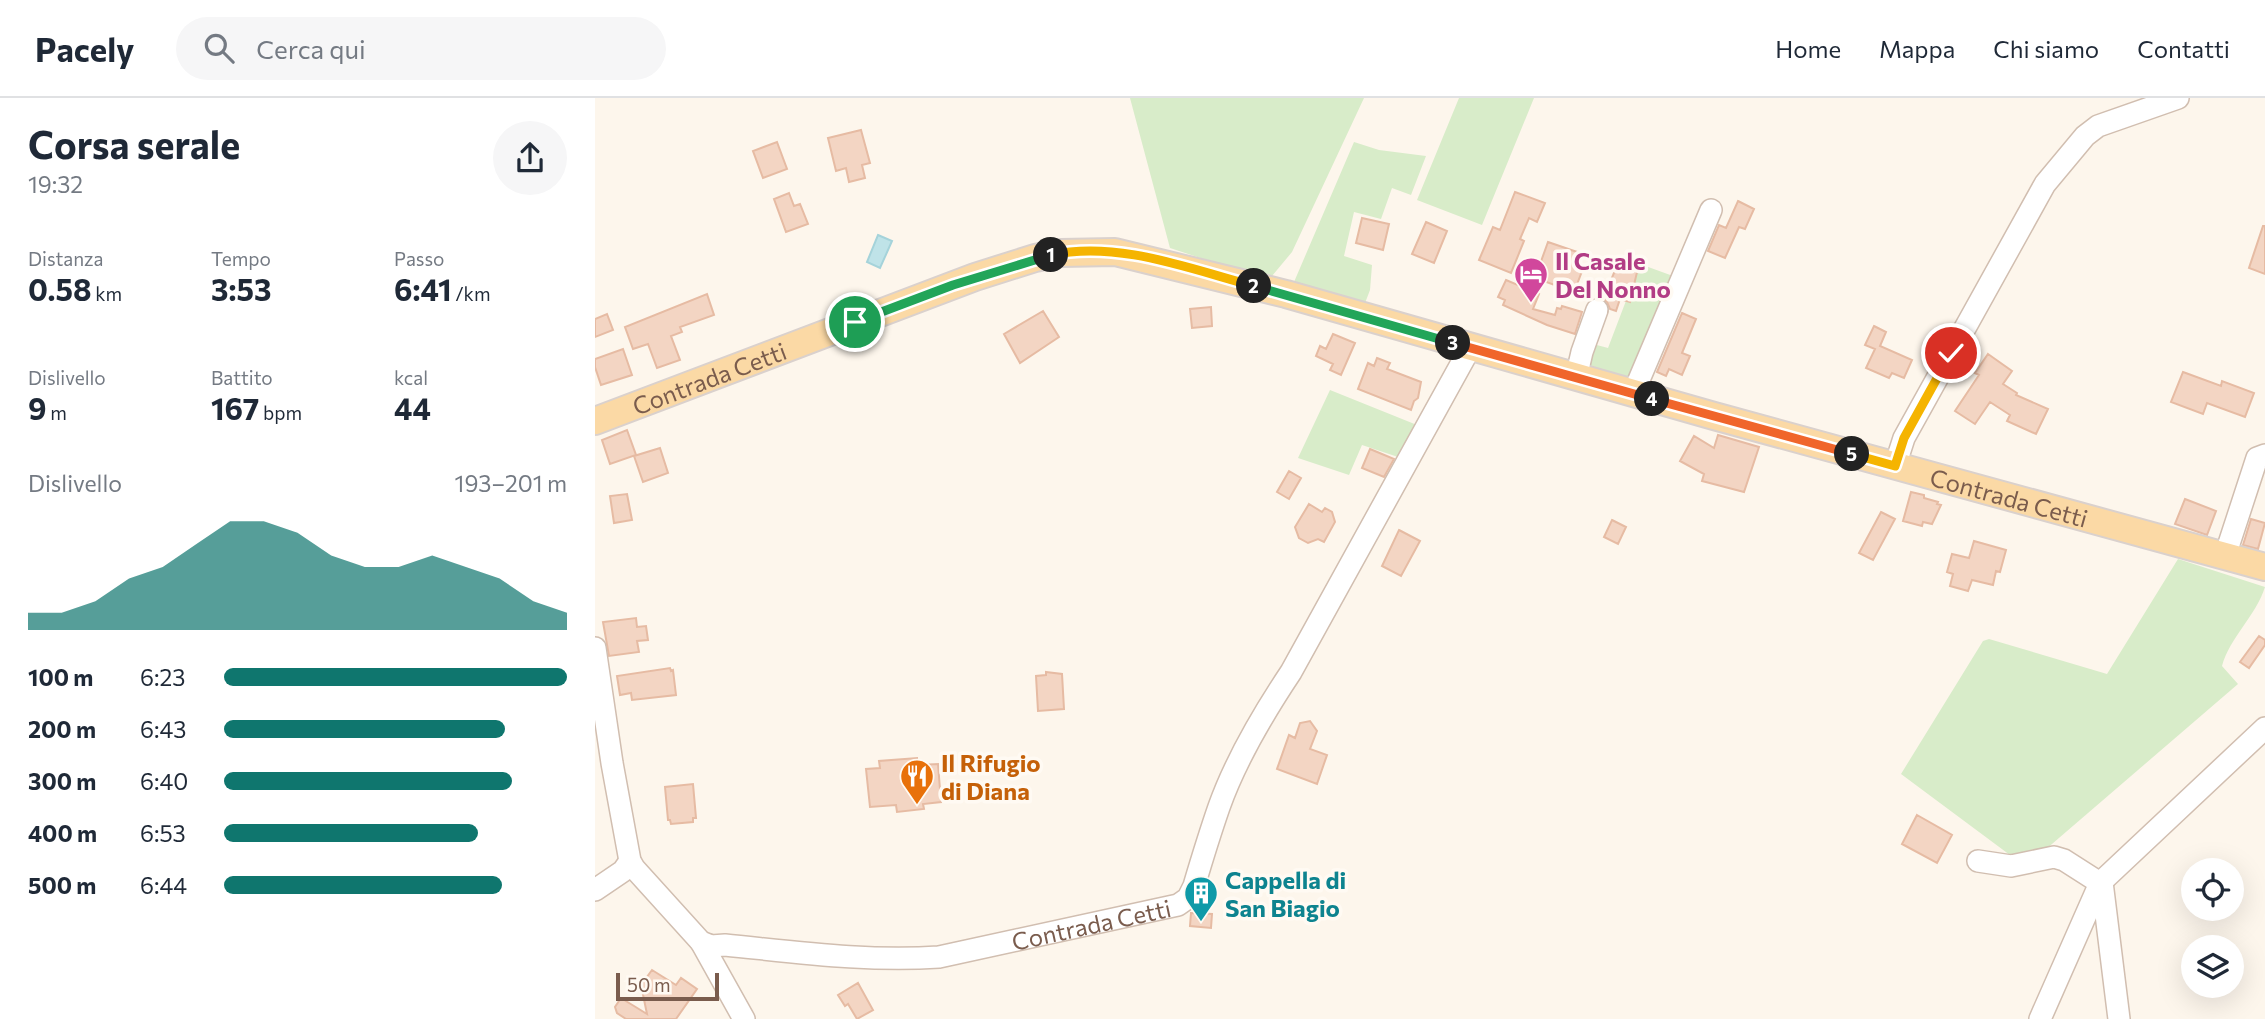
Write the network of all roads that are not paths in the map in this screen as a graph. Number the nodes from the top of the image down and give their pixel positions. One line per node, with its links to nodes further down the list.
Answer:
1 (2178, 98): 9 (street)
2 (1711, 210): 6 (street)
3 (1597, 310): 5 (street)
4 (1470, 348): 5 (main road, Contrada Cetti); 7 (main road, Contrada Cetti); 18 (street, Contrada Cetti)
5 (1576, 378): 6 (main road, Contrada Cetti)
6 (1633, 394): 9 (main road, Contrada Cetti)
7 (595, 421)
8 (2265, 455): 10 (street)
9 (1895, 466): 10 (main road, Contrada Cetti)
10 (2225, 556): 11 (main road, Contrada Cetti)
11 (2265, 567)
12 (595, 648): 14 (street)
13 (2265, 728): 16 (street)
14 (630, 861): 17 (street); 18 (street)
15 (1978, 861): 16 (street)
16 (2101, 883): 20 (street); 21 (street)
17 (595, 890)
18 (701, 942): 19 (street)
19 (744, 1019)
20 (2041, 1019)
21 (2119, 1019)

